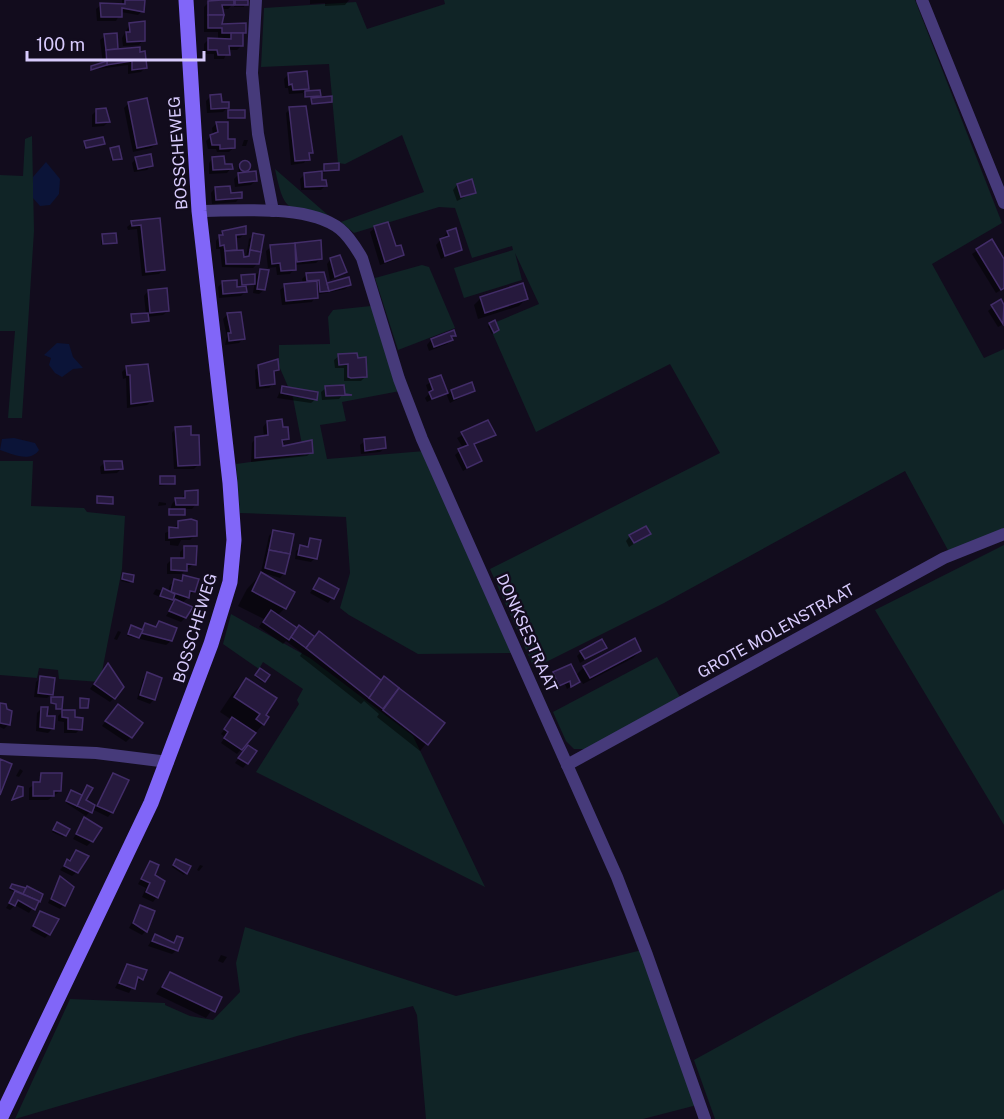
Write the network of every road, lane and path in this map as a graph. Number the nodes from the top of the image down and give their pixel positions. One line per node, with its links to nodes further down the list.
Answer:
1 (186, 0): 6 (street, BOSSCHEWEG)
2 (256, 0): 7 (street)
3 (922, 0): 4 (street)
4 (1000, 179): 5 (street)
5 (1004, 203)
6 (199, 211): 7 (street, DONKSESTRAAT); 10 (street, BOSSCHEWEG)
7 (273, 211): 11 (street, DONKSESTRAAT)
8 (1004, 534): 11 (street, GROTE MOLENSTRAAT)
9 (0, 748): 10 (street)
10 (168, 762): 12 (street, BOSSCHEWEG)
11 (567, 765): 13 (street, DONKSESTRAAT)
12 (0, 1119)
13 (705, 1119)

